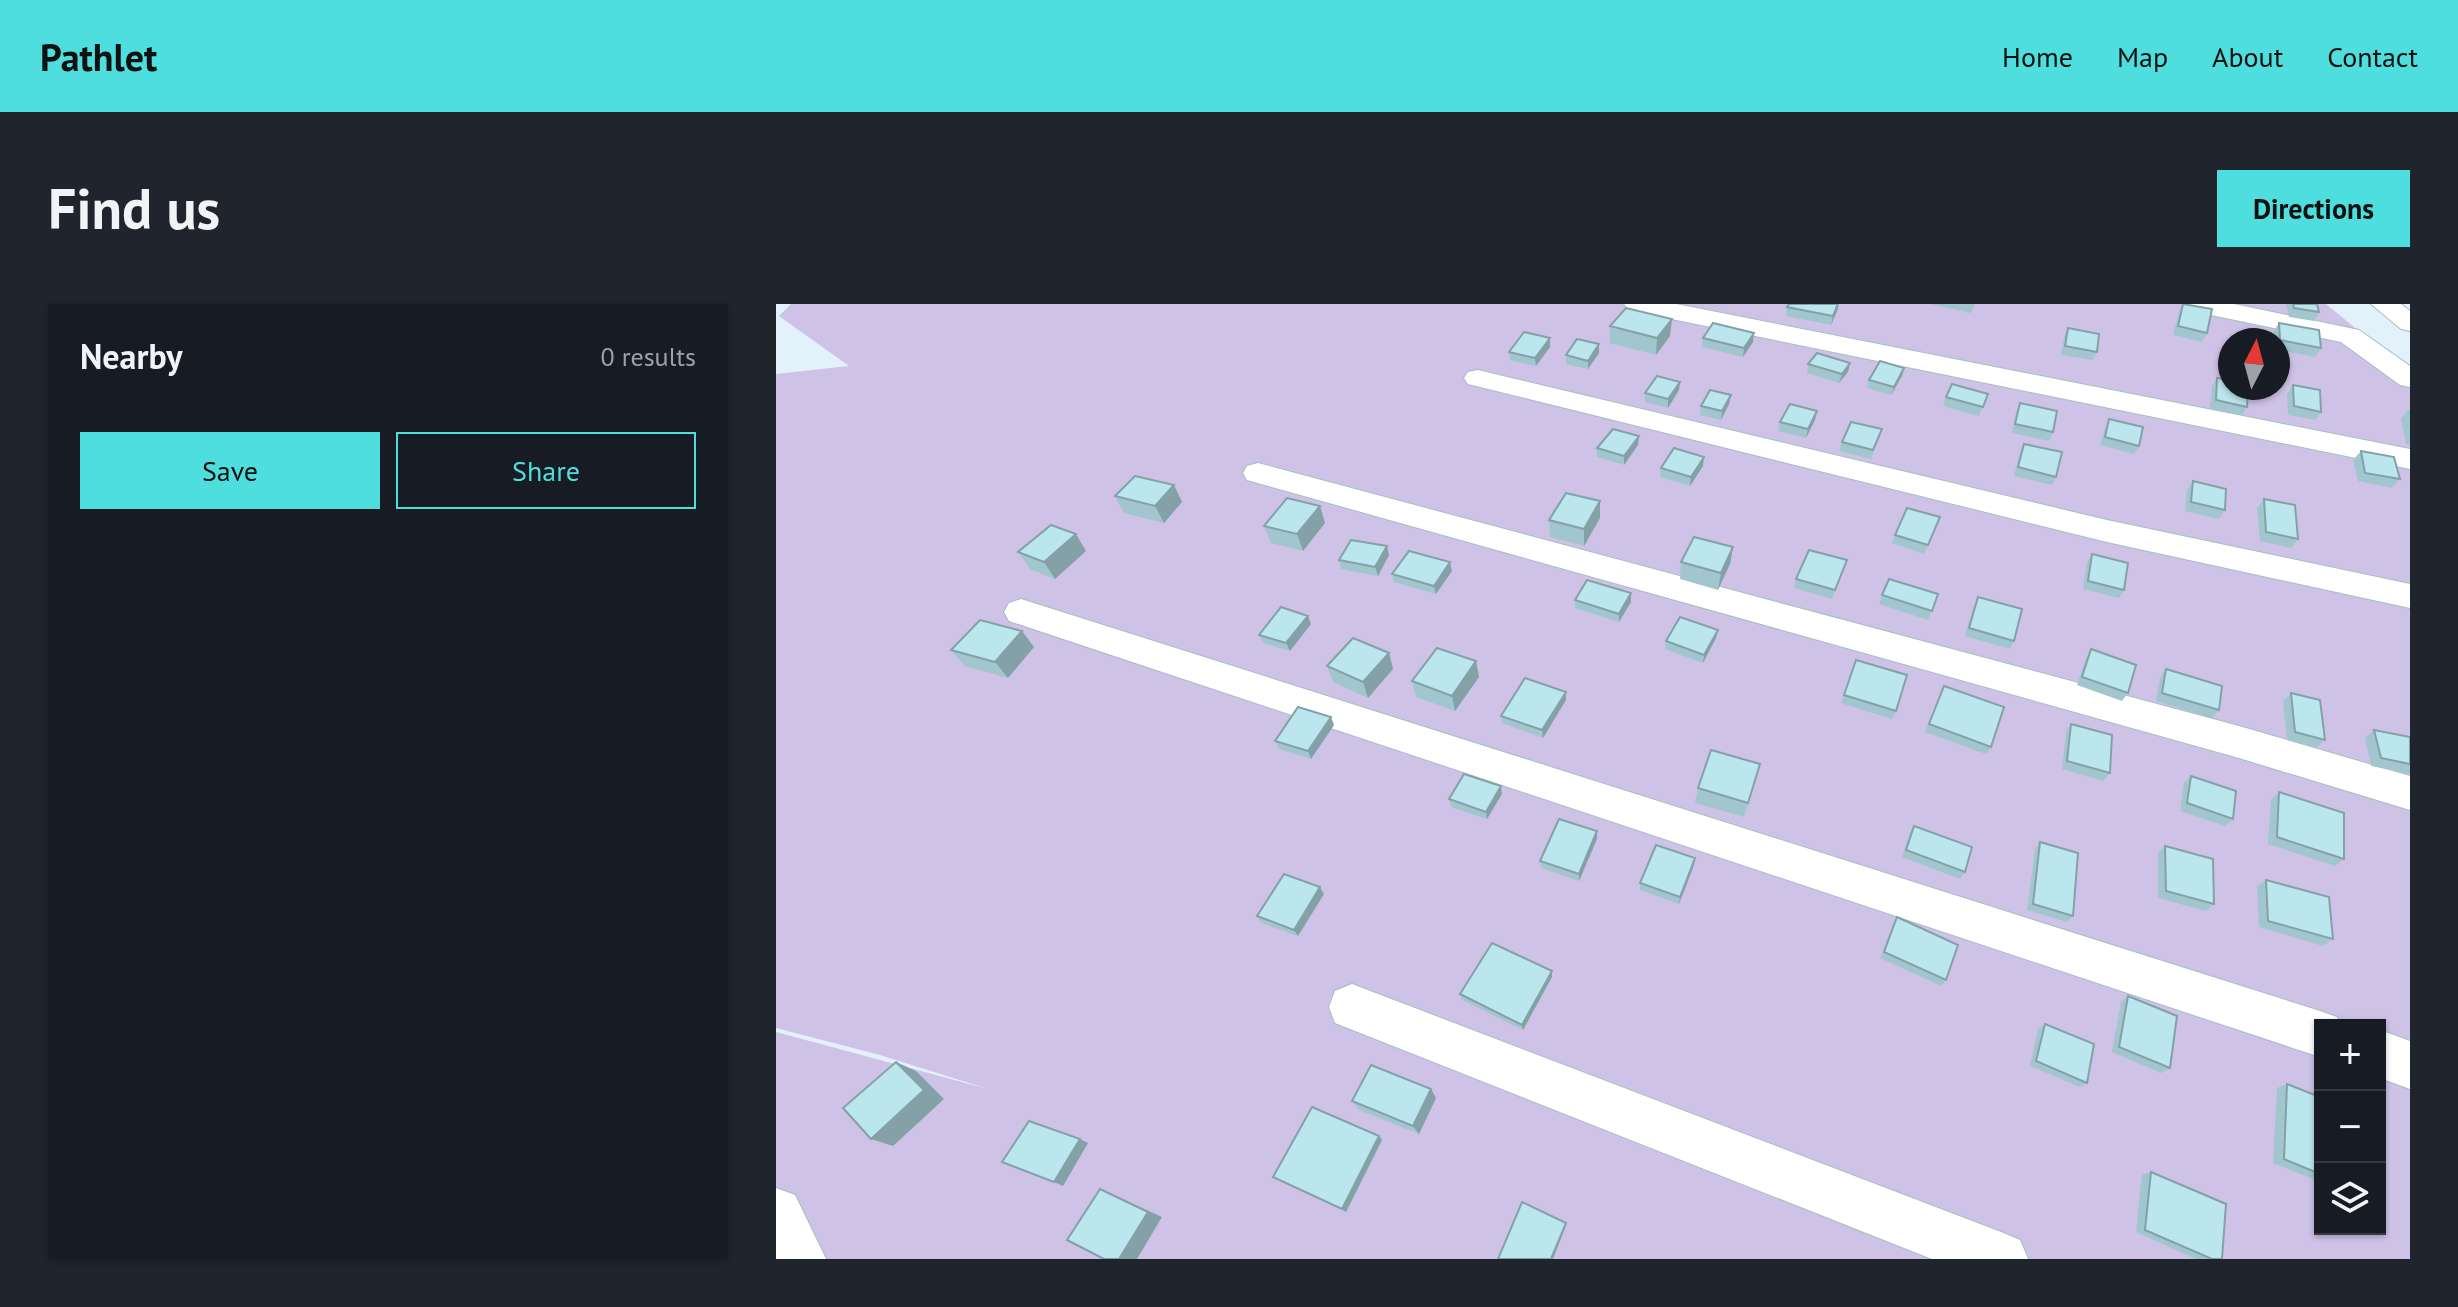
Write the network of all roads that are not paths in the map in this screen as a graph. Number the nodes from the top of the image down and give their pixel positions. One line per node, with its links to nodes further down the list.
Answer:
1 (1637, 304): 7 (street)
2 (2197, 304): 6 (street)
3 (2384, 304): 4 (street)
4 (2410, 323)
5 (1478, 378): 9 (street)
6 (2410, 379)
7 (2410, 459)
8 (1258, 473): 11 (street)
9 (2410, 596)
10 (1021, 612): 13 (street)
11 (2410, 793)
12 (1352, 1007): 18 (street)
13 (2314, 1032)
14 (2386, 1056): 15 (street)
15 (2410, 1065)
16 (776, 1214): 17 (street)
17 (799, 1259)
18 (2001, 1259)

